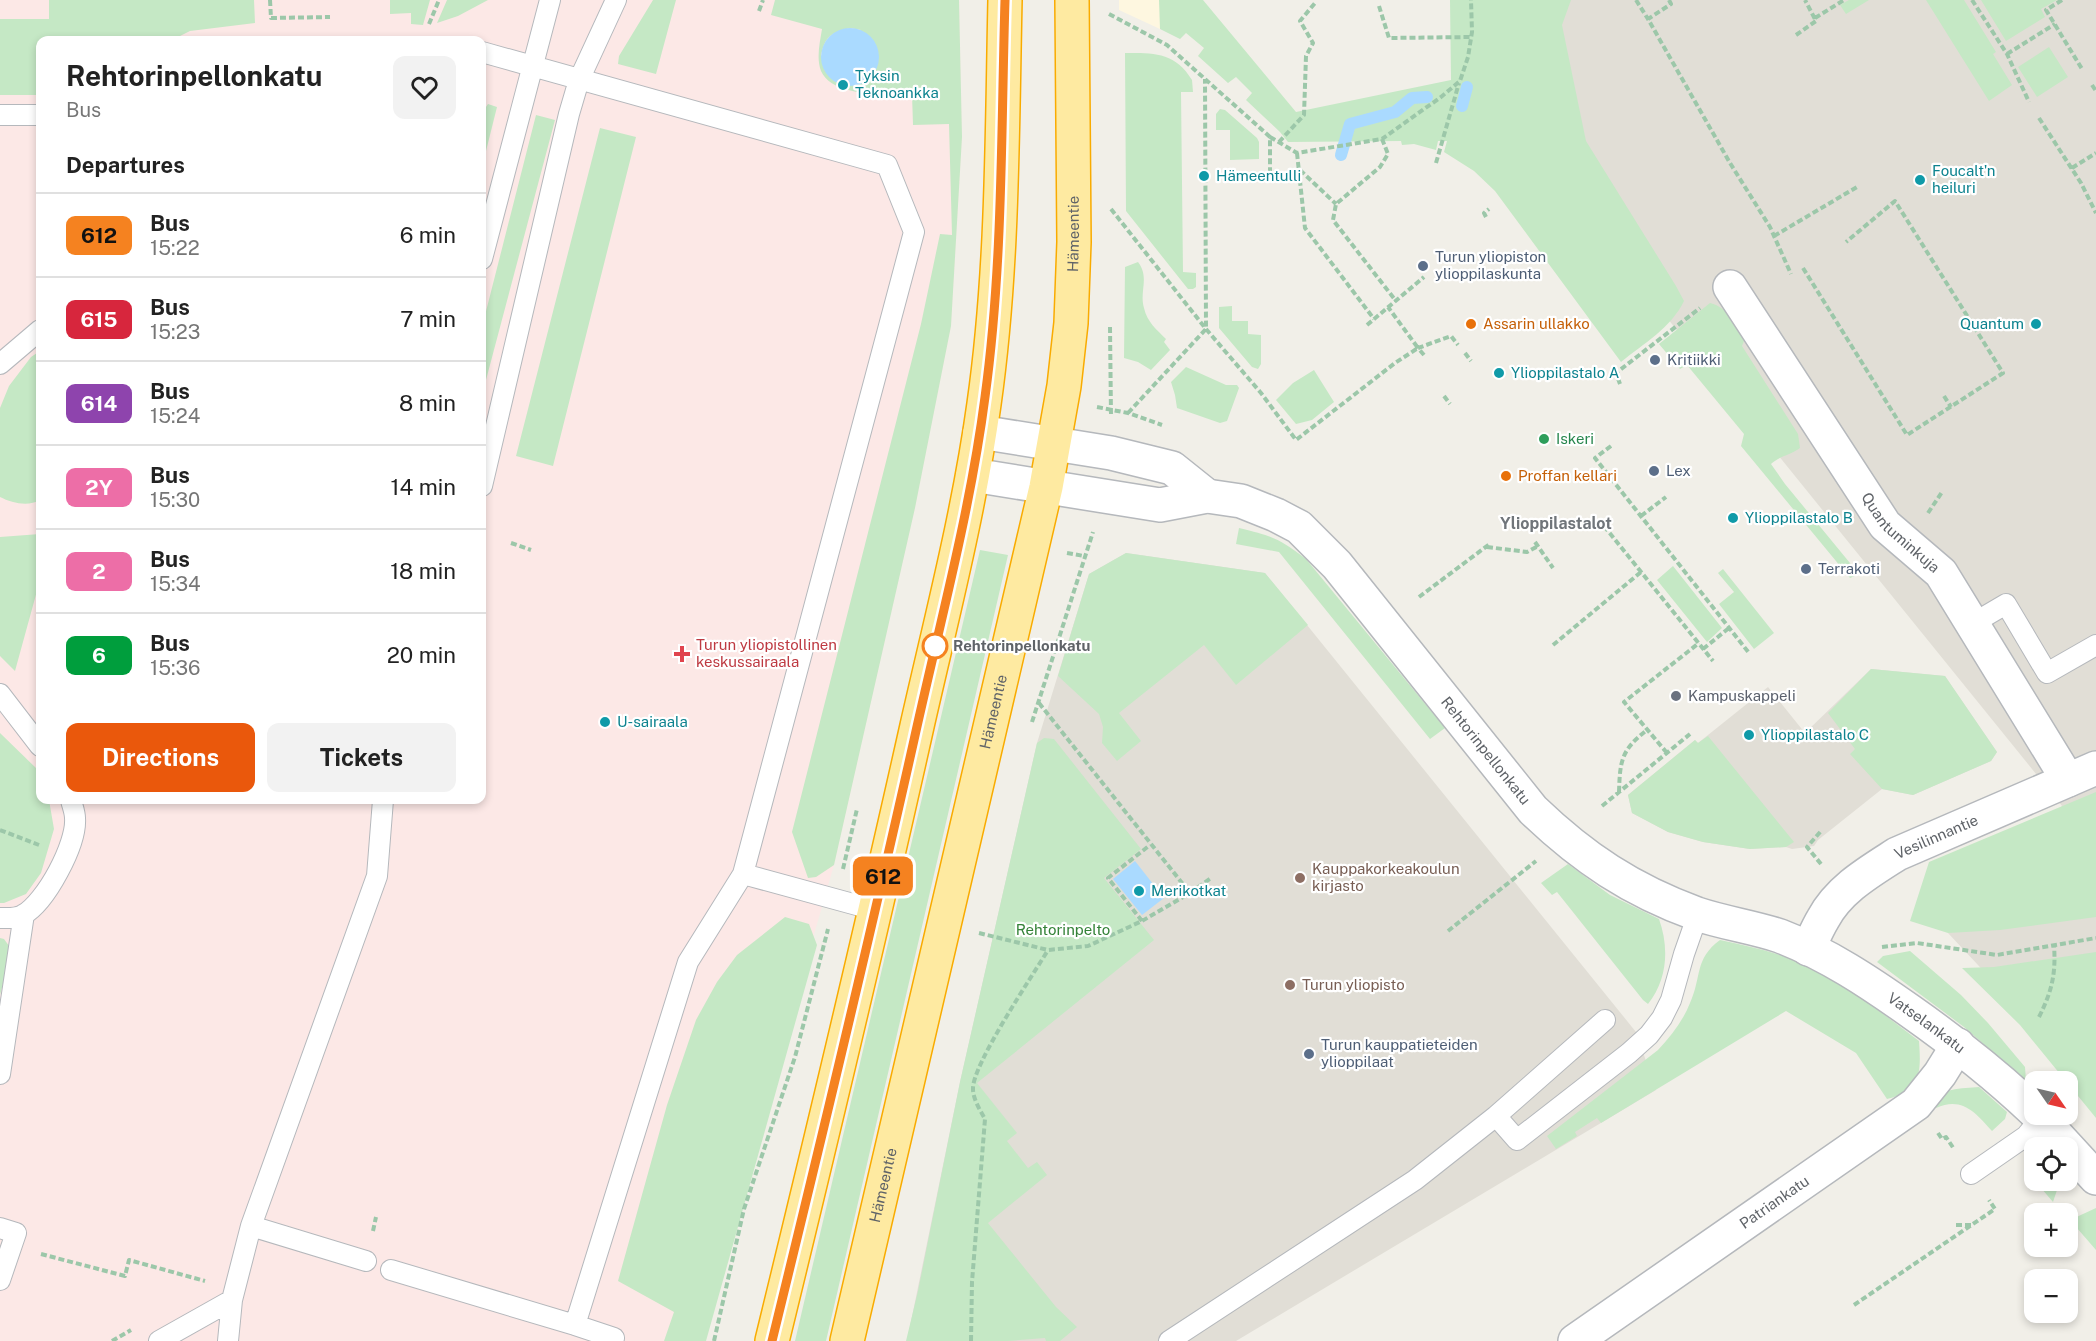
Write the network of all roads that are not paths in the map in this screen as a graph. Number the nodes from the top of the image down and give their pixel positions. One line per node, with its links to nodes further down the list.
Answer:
1 (550, 0): 6 (lane)
2 (616, 0): 7 (lane)
3 (1005, 0): 14 (highway)
4 (1072, 0): 15 (highway, Hämeentie)
5 (486, 53): 6 (lane)
6 (532, 68): 7 (lane); 10 (lane)
7 (579, 80): 16 (lane); 27 (lane)
8 (0, 114): 9 (lane)
9 (36, 115)
10 (486, 245)
11 (1730, 287): 20 (street, Quantuminkuja)
12 (36, 333): 13 (lane)
13 (0, 364)
14 (980, 432): 15 (street, Rehtorinpellonkatu); 17 (highway)
15 (1053, 442): 18 (highway, Hämeentie); 19 (street, Rehtorinpellonkatu)
16 (486, 469)
17 (973, 475): 18 (street, Rehtorinpellonkatu); 28 (highway)
18 (1046, 487): 19 (street, Rehtorinpellonkatu); 53 (highway, Hämeentie)
19 (1207, 495): 30 (street, Rehtorinpellonkatu)
20 (1972, 624): 21 (lane); 24 (street, Quantuminkuja)
21 (2096, 645)
22 (0, 694): 23 (lane)
23 (36, 741)
24 (2082, 774): 32 (street, Vesilinnantie)
25 (72, 804): 29 (lane)
26 (383, 804): 42 (lane)
27 (743, 874): 28 (lane); 48 (lane)
28 (875, 910): 52 (highway)
29 (24, 914): 31 (lane); 35 (lane)
30 (1698, 914): 32 (street, Rehtorinpellonkatu); 37 (lane)
31 (0, 918)
32 (1808, 949): 34 (street, Vatselankatu)
33 (1605, 1020): 37 (lane)
34 (1958, 1046): 36 (street, Vatselankatu); 55 (street, Patriankatu)
35 (0, 1074)
36 (2024, 1102)
37 (1496, 1116): 54 (lane)
38 (2032, 1125): 40 (lane)
39 (2047, 1125): 41 (street, Vatselankatu)
40 (1971, 1174)
41 (2096, 1178)
42 (251, 1226): 44 (lane); 47 (lane)
43 (0, 1228): 46 (lane)
44 (366, 1261)
45 (391, 1270): 48 (lane)
46 (0, 1280)
47 (232, 1300): 49 (lane); 50 (lane)
48 (574, 1325): 51 (lane)
49 (159, 1341)
50 (228, 1341)
51 (613, 1341)
52 (772, 1341)
53 (848, 1341)
54 (1169, 1341)
55 (1575, 1341)

